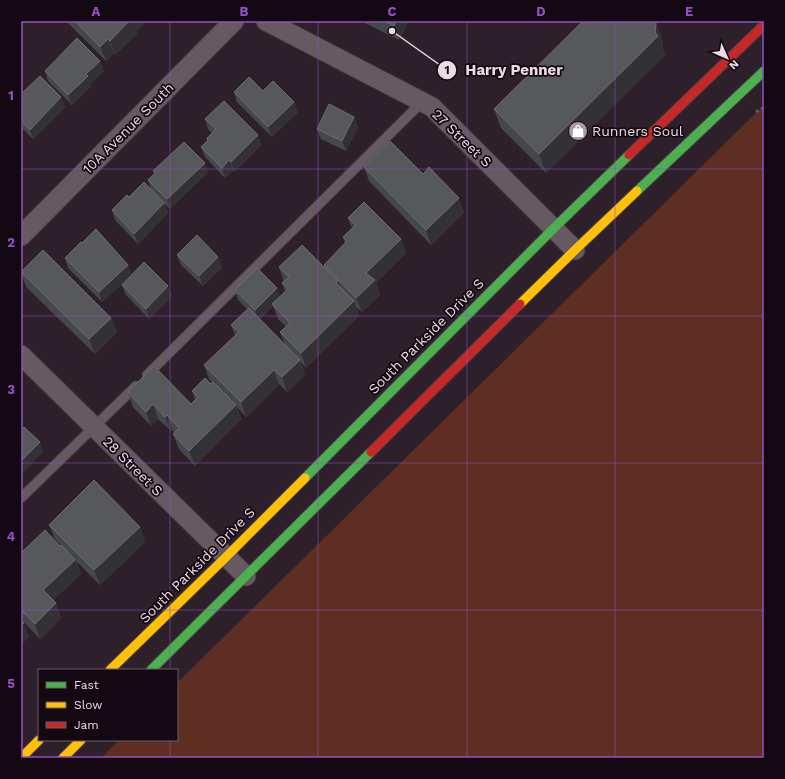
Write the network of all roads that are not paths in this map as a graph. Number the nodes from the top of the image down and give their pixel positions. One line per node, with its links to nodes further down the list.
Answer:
1 (234, 21): 7 (street, 10A Avenue South)
2 (266, 21): 5 (street, 27 Street S)
3 (764, 25): 6 (main road, South Parkside Drive S)
4 (764, 71): 8 (main road)
5 (422, 102): 6 (street, 27 Street S); 10 (lane)
6 (554, 228): 8 (street, 27 Street S); 12 (main road, South Parkside Drive S)
7 (21, 236)
8 (575, 250): 13 (main road)
9 (21, 355): 10 (street, 28 Street S)
10 (94, 427): 11 (lane); 12 (street, 28 Street S)
11 (21, 498)
12 (226, 557): 13 (street, 28 Street S); 14 (main road, South Parkside Drive S)
13 (246, 576): 15 (main road)
14 (111, 669)
15 (152, 669)
16 (38, 741): 18 (main road)
17 (80, 741): 19 (main road)
18 (21, 758)
19 (62, 758)

